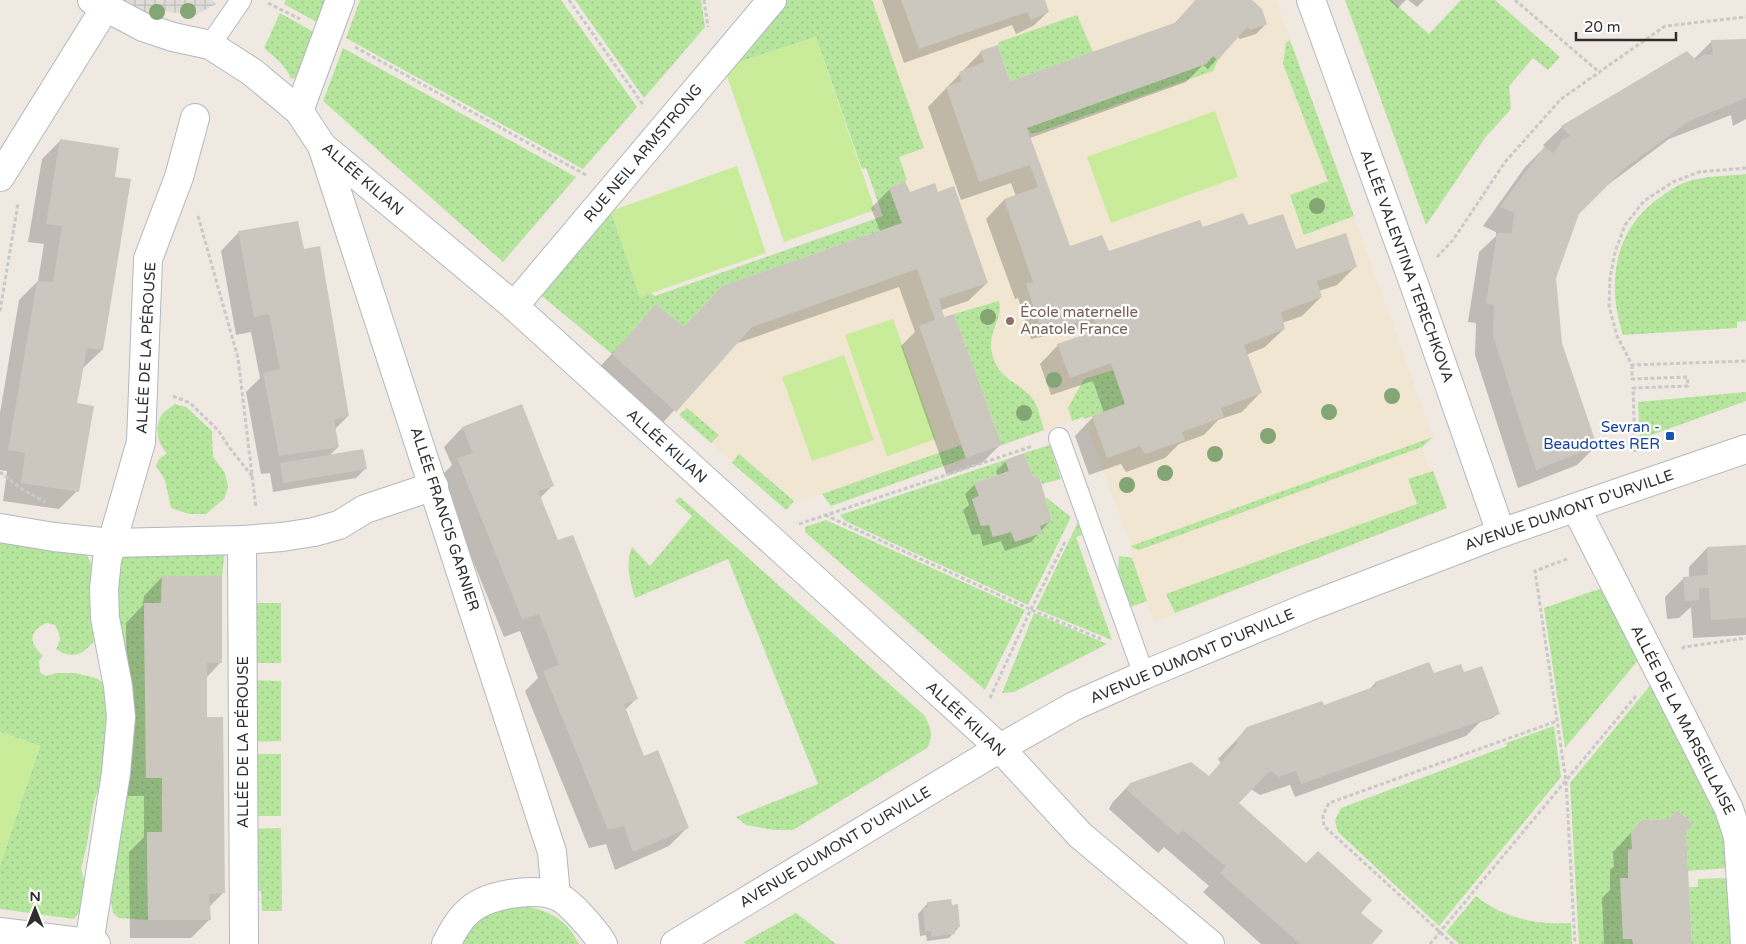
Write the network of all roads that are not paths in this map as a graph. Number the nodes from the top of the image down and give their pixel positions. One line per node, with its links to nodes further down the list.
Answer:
1 (241, 0): 6 (lane)
2 (340, 0): 7 (street)
3 (772, 0): 11 (street, RUE NEIL ARMSTRONG)
4 (1311, 0): 17 (street, ALLÉE VALENTINA TERECHKOVA)
5 (98, 4): 6 (street, ALLÉE KILIAN); 10 (street)
6 (210, 45): 7 (street, ALLÉE KILIAN)
7 (300, 111): 9 (street, ALLÉE KILIAN)
8 (195, 118): 19 (street, ALLÉE DE LA PÉROUSE)
9 (322, 146): 11 (street, ALLÉE KILIAN); 14 (street, ALLÉE FRANCIS GARNIER)
10 (10, 185)
11 (514, 306): 21 (street, ALLÉE KILIAN)
12 (1059, 438): 20 (lane)
13 (1746, 449): 15 (street, AVENUE DUMONT D'URVILLE)
14 (434, 486): 18 (street); 22 (street, ALLÉE FRANCIS GARNIER)
15 (1576, 508): 17 (street, AVENUE DUMONT D'URVILLE); 31 (street, ALLÉE DE LA MARSEILLAISE)
16 (0, 528): 19 (street)
17 (1501, 533): 20 (street, AVENUE DUMONT D'URVILLE)
18 (252, 539): 19 (street); 26 (street, ALLÉE DE LA PÉROUSE)
19 (112, 542): 24 (street, ALLÉE DE LA PÉROUSE)
20 (1141, 664): 21 (street, AVENUE DUMONT D'URVILLE)
21 (1000, 748): 29 (street, AVENUE DUMONT D'URVILLE); 30 (street, ALLÉE KILIAN)
22 (556, 896): 27 (street); 28 (street)
23 (0, 932): 24 (street)
24 (89, 944): 25 (street)
25 (96, 944)
26 (244, 944)
27 (446, 944)
28 (603, 944)
29 (675, 944)
30 (1210, 944)
31 (1746, 944)

